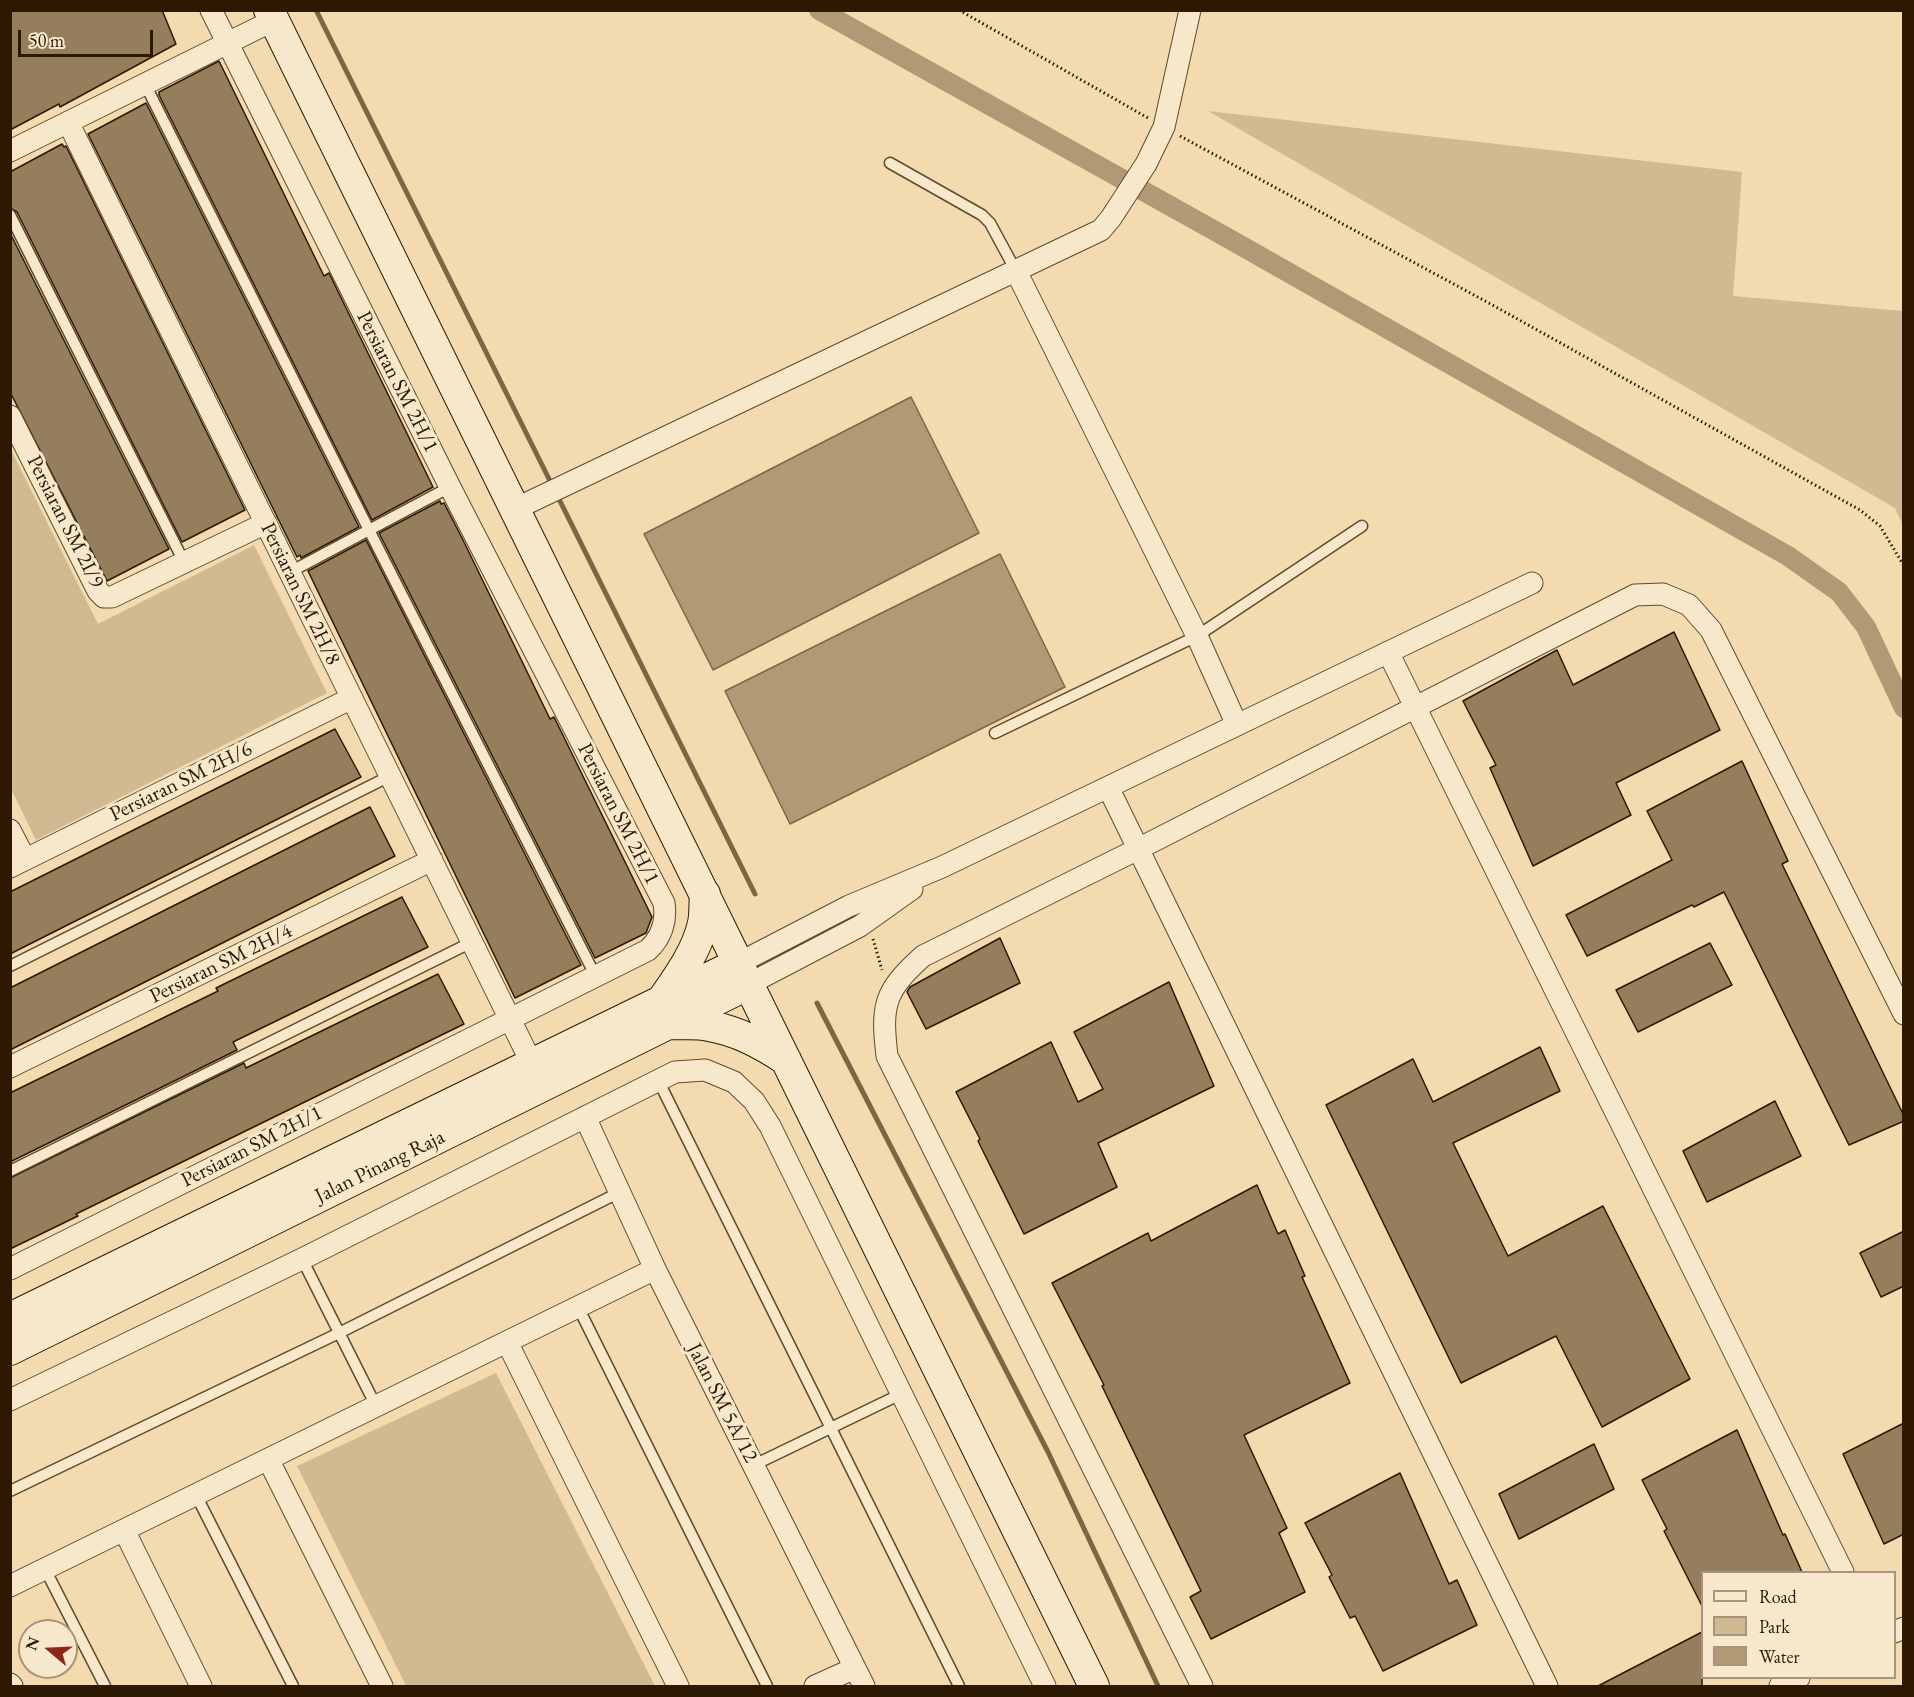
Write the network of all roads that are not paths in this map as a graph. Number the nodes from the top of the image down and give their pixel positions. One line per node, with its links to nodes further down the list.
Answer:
1 (211, 10): 4 (street, Persiaran SM 2H/1)
2 (1190, 10): 10 (street)
3 (271, 15): 4 (street); 13 (street)
4 (227, 43): 5 (street); 12 (street, Persiaran SM 2H/1)
5 (145, 84): 6 (street); 16 (lane)
6 (68, 122): 7 (street); 14 (street, Persiaran SM 2H/8)
7 (10, 151)
8 (890, 163): 10 (lane)
9 (10, 215): 17 (lane)
10 (1016, 271): 13 (street); 20 (street)
11 (10, 416): 17 (street, Persiaran SM 2I/9)
12 (450, 488): 16 (lane); 37 (street, Persiaran SM 2H/1)
13 (515, 509): 33 (street)
14 (266, 523): 17 (street, Persiaran SM 2I/9); 18 (street, Persiaran SM 2H/8)
15 (1362, 526): 20 (lane)
16 (369, 530): 18 (lane); 37 (lane)
17 (185, 564)
18 (290, 572): 22 (street, Persiaran SM 2H/8)
19 (1532, 583): 21 (street)
20 (1197, 636): 24 (street); 25 (lane)
21 (1388, 652): 23 (street); 24 (street)
22 (352, 698): 26 (street, Persiaran SM 2H/8); 31 (street, Persiaran SM 2H/6)
23 (1415, 708): 29 (street); 39 (street); 66 (street)
24 (1237, 725): 27 (street)
25 (995, 733)
26 (390, 776): 30 (street, Persiaran SM 2H/8); 35 (lane)
27 (1108, 788): 29 (street); 32 (street)
28 (10, 830): 31 (street)
29 (1138, 849): 80 (street); 81 (street)
30 (432, 860): 34 (street, Persiaran SM 2H/8); 43 (street, Persiaran SM 2H/4)
31 (18, 863)
32 (942, 867): 36 (street); 36 (street)
33 (705, 894): 36 (street); 38 (street)
34 (472, 942): 40 (street, Persiaran SM 2H/8); 46 (lane)
35 (10, 966)
36 (744, 973): 38 (street, Jalan Pinang Raja); 41 (street)
37 (596, 975): 40 (street, Persiaran SM 2H/1)
38 (665, 1013): 41 (street); 42 (street); 55 (street, Jalan Pinang Raja)
39 (1904, 1014)
40 (509, 1018): 42 (street, Persiaran SM 2H/8); 49 (street, Persiaran SM 2H/1)
41 (786, 1060): 79 (street)
42 (533, 1066): 52 (street)
43 (10, 1067)
44 (658, 1080): 45 (street); 56 (street); 59 (lane)
45 (585, 1117): 47 (street, Jalan SM 5A/12); 48 (street)
46 (10, 1171)
47 (620, 1192): 50 (street, Jalan SM 5A/12); 53 (lane)
48 (302, 1259): 53 (lane); 57 (street)
49 (10, 1269)
50 (655, 1269): 51 (street); 61 (street, Jalan SM 5A/12)
51 (578, 1307): 54 (street); 75 (lane)
52 (10, 1318)
53 (339, 1333): 58 (lane); 62 (lane)
54 (507, 1342): 58 (street); 74 (street)
55 (10, 1350)
56 (902, 1394): 59 (lane); 78 (street)
57 (10, 1400)
58 (376, 1406): 60 (street)
59 (830, 1428): 61 (lane); 77 (lane)
60 (268, 1459): 63 (street); 73 (street)
61 (754, 1465): 68 (street, Jalan SM 5A/12)
62 (10, 1491)
63 (196, 1495): 64 (street); 72 (lane)
64 (124, 1530): 65 (street); 71 (street)
65 (45, 1569): 67 (street); 70 (lane)
66 (1843, 1571)
67 (10, 1586)
68 (859, 1677): 76 (street)
69 (1795, 1679): 82 (street)
70 (105, 1686)
71 (201, 1686)
72 (293, 1686)
73 (382, 1686)
74 (678, 1686)
75 (767, 1686)
76 (815, 1686)
77 (959, 1686)
78 (1045, 1686)
79 (1094, 1686)
80 (1202, 1686)
81 (1547, 1686)
82 (1780, 1686)

